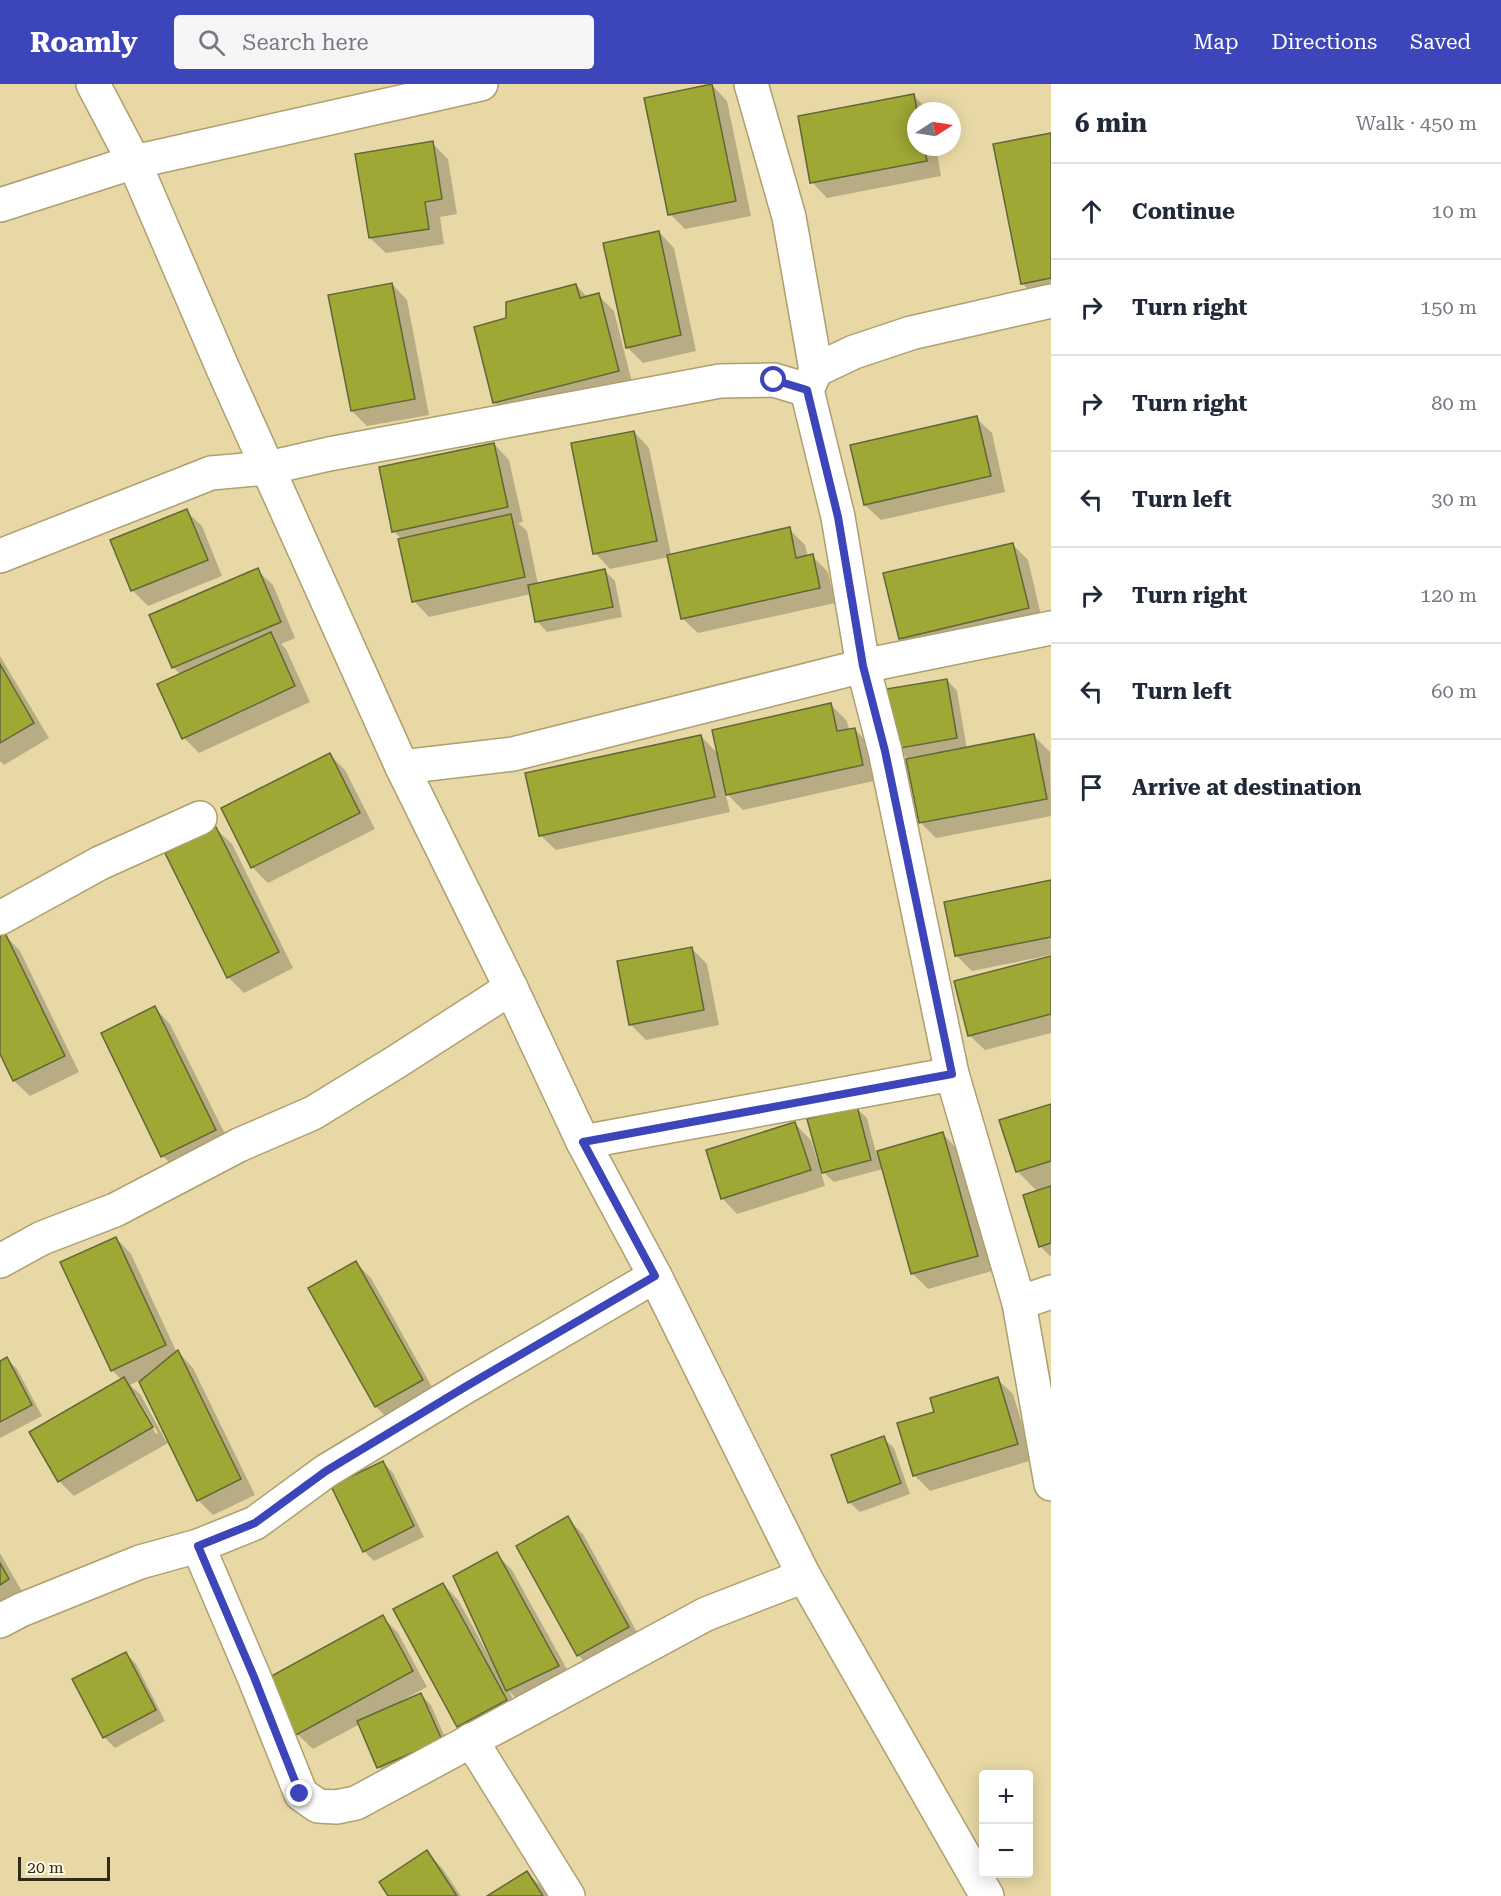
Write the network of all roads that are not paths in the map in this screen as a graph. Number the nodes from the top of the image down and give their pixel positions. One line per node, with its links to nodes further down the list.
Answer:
1 (93, 84): 4 (street)
2 (481, 84): 4 (street)
3 (751, 84): 7 (street)
4 (134, 162): 5 (street); 8 (street)
5 (0, 205)
6 (1051, 301): 7 (street)
7 (812, 380): 8 (street); 11 (street)
8 (268, 468): 9 (street); 12 (street)
9 (0, 556)
10 (1051, 628): 11 (street)
11 (863, 666): 12 (street); 16 (street)
12 (402, 767): 15 (street)
13 (200, 818): 14 (street)
14 (0, 918)
15 (511, 988): 17 (street); 18 (street)
16 (952, 1074): 17 (street); 21 (street)
17 (583, 1142): 19 (street)
18 (0, 1261)
19 (655, 1276): 23 (street); 24 (street)
20 (1051, 1292): 21 (street)
21 (1019, 1303): 22 (street)
22 (1051, 1482)
23 (198, 1546): 25 (street); 26 (street)
24 (804, 1576): 26 (street); 28 (street)
25 (0, 1622)
26 (471, 1740): 27 (street)
27 (568, 1896)
28 (987, 1896)

